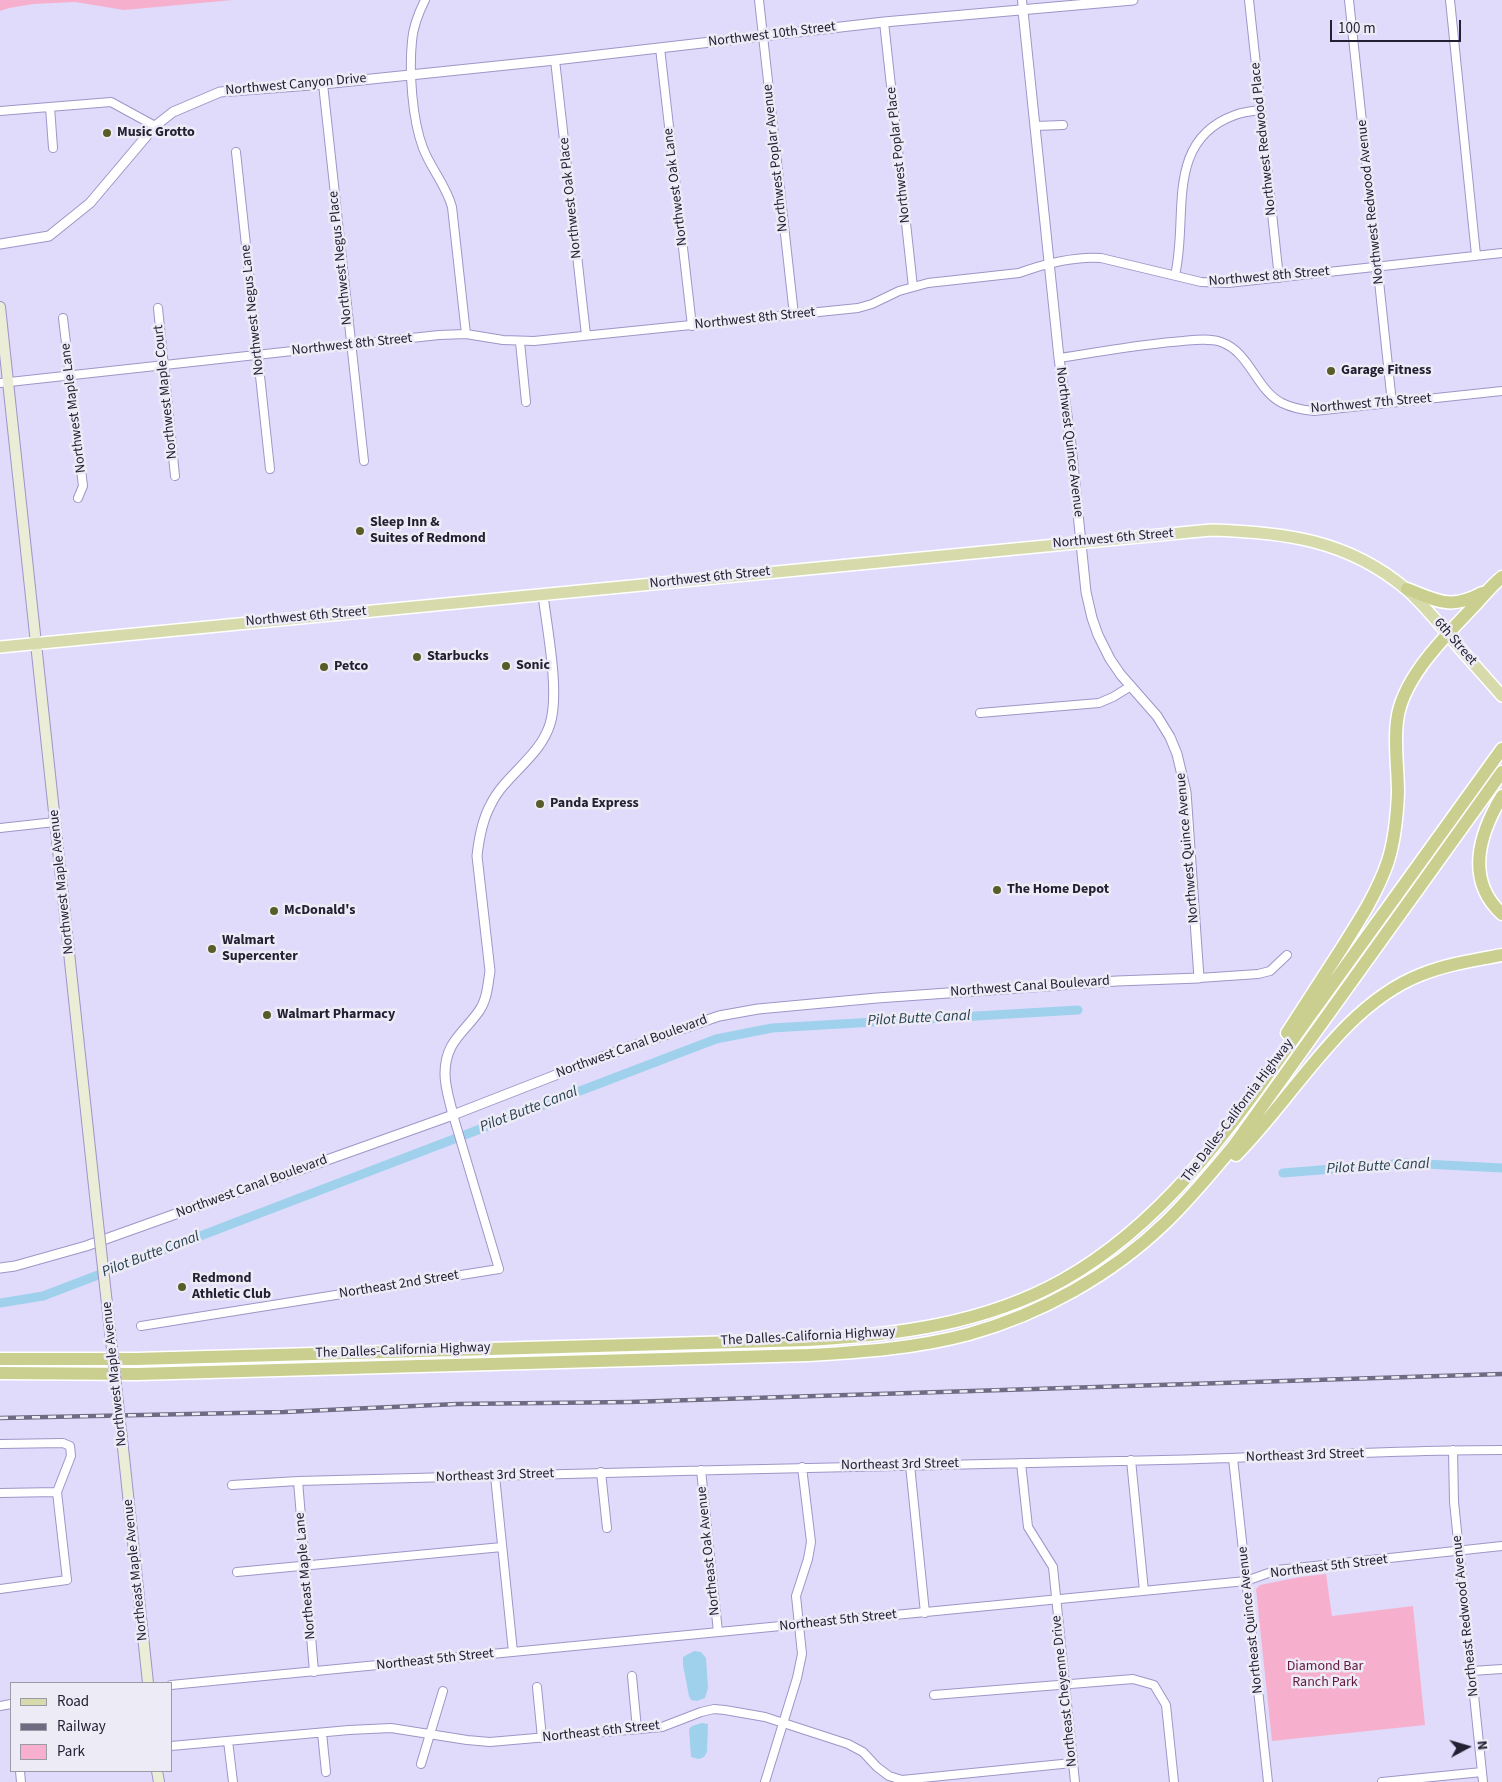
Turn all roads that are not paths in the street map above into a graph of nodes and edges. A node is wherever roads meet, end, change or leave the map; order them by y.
1 (424, 0) edge
2 (759, 0) edge
3 (1022, 0) edge
4 (1133, 0) edge
5 (1249, 0) edge
6 (1349, 0) edge
7 (1450, 0) edge
8 (1023, 11) junction
9 (884, 22) junction
10 (763, 36) junction
11 (660, 48) junction
12 (555, 60) junction
13 (411, 75) junction
14 (323, 84) junction
15 (50, 107) junction
16 (1261, 110) junction
17 (0, 111) edge
18 (1063, 125) dead end
19 (155, 126) junction
20 (1035, 126) junction
21 (53, 148) dead end
22 (236, 152) dead end
23 (0, 244) edge
24 (1502, 253) edge
25 (1476, 255) junction
26 (1049, 265) junction
27 (1378, 266) junction
28 (1175, 275) junction
29 (1279, 278) junction
30 (913, 287) junction
31 (0, 308) edge
32 (158, 308) dead end
33 (794, 315) junction
34 (63, 318) dead end
35 (692, 326) junction
36 (466, 334) junction
37 (586, 335) junction
38 (520, 342) junction
39 (350, 345) junction
40 (258, 355) junction
41 (1059, 358) junction
42 (164, 365) junction
43 (70, 376) junction
44 (4, 383) edge
45 (1502, 392) edge
46 (526, 402) dead end
47 (1392, 403) junction
48 (364, 461) dead end
49 (270, 469) dead end
50 (175, 476) dead end
51 (78, 498) dead end
52 (1081, 542) junction
53 (1502, 577) edge
54 (1406, 590) junction
55 (1487, 590) junction
56 (542, 595) junction
57 (1447, 634) junction
58 (36, 644) junction
59 (0, 647) edge
60 (1131, 686) junction
61 (1502, 696) edge
62 (980, 713) dead end
63 (1502, 749) edge
64 (1502, 772) edge
65 (1502, 796) edge
66 (55, 822) junction
67 (0, 828) edge
68 (1502, 914) edge
69 (1502, 954) edge
70 (1287, 955) dead end
71 (1199, 978) junction
72 (1248, 1101) junction
73 (454, 1119) junction
74 (1198, 1190) junction
75 (0, 1268) edge
76 (141, 1326) dead end
77 (0, 1359) edge
78 (0, 1373) edge
79 (0, 1444) edge
80 (1453, 1450) junction
81 (1502, 1450) edge
82 (124, 1457) joint
83 (1233, 1458) junction
84 (1131, 1460) junction
85 (1021, 1463) junction
86 (910, 1465) junction
87 (802, 1468) junction
88 (701, 1470) junction
89 (601, 1472) junction
90 (495, 1476) junction
91 (298, 1481) junction
92 (232, 1485) dead end
93 (57, 1492) junction
94 (0, 1493) edge
95 (607, 1528) dead end
96 (1502, 1546) edge
97 (502, 1547) junction
98 (1459, 1551) junction
99 (305, 1566) junction
100 (237, 1572) dead end
101 (1246, 1581) junction
102 (0, 1589) edge
103 (1144, 1591) junction
104 (1056, 1600) junction
105 (925, 1612) junction
106 (798, 1625) junction
107 (718, 1632) junction
108 (513, 1652) junction
109 (1502, 1669) edge
110 (1472, 1671) junction
111 (314, 1672) junction
112 (632, 1676) dead end
113 (148, 1682) edge
114 (1065, 1684) junction
115 (172, 1685) edge
116 (537, 1687) dead end
117 (443, 1691) dead end
118 (934, 1695) dead end
119 (783, 1724) junction
120 (637, 1730) junction
121 (322, 1733) junction
122 (430, 1734) junction
123 (542, 1738) junction
124 (228, 1741) junction
125 (172, 1746) edge
126 (1072, 1763) junction
127 (421, 1764) dead end
128 (326, 1772) dead end
129 (1482, 1772) junction
130 (232, 1782) edge
131 (765, 1782) edge
132 (1075, 1782) edge
133 (1174, 1782) edge
134 (1268, 1782) edge
135 (1382, 1782) edge
136 (1483, 1782) edge

1 - 13 street
2 - 10 street, Northwest Poplar Avenue
3 - 8 street, Northwest Quince Avenue
4 - 8 street, Northwest 10th Street
5 - 16 street, Northwest Redwood Place
6 - 27 street, Northwest Redwood Avenue
7 - 25 street
8 - 9 street, Northwest 10th Street
8 - 20 street, Northwest Quince Avenue
9 - 10 street, Northwest 10th Street
9 - 30 street, Northwest Poplar Place
10 - 11 street, Northwest 10th Street
10 - 33 street, Northwest Poplar Avenue
11 - 12 street, Northwest 10th Street
11 - 35 street, Northwest Oak Lane
12 - 13 street, Northwest 10th Street
12 - 37 street, Northwest Oak Place
13 - 14 street, Northwest Canyon Drive
13 - 36 street
14 - 19 street, Northwest Canyon Drive
14 - 39 street, Northwest Negus Place
15 - 17 street
15 - 19 street
15 - 21 street
16 - 28 street
16 - 29 street, Northwest Redwood Place
18 - 20 street
19 - 23 street, Northwest Canyon Drive
20 - 26 street, Northwest Quince Avenue
22 - 40 street, Northwest Negus Lane
24 - 25 street, Northwest 8th Street
25 - 27 street, Northwest 8th Street
26 - 28 street, Northwest 8th Street
26 - 30 street, Northwest 8th Street
26 - 41 street, Northwest Quince Avenue
27 - 29 street, Northwest 8th Street
27 - 47 street, Northwest Redwood Avenue
28 - 29 street, Northwest 8th Street
30 - 33 street, Northwest 8th Street
31 - 44 main road, Northwest Maple Avenue
32 - 42 street, Northwest Maple Court
33 - 35 street, Northwest 8th Street
34 - 43 street, Northwest Maple Lane
35 - 37 street, Northwest 8th Street
36 - 38 street, Northwest 8th Street
36 - 39 street, Northwest 8th Street
37 - 38 street, Northwest 8th Street
38 - 46 street
39 - 40 street, Northwest 8th Street
39 - 48 street, Northwest Negus Place
40 - 42 street, Northwest 8th Street
40 - 49 street, Northwest Negus Lane
41 - 47 street, Northwest 7th Street
41 - 52 street, Northwest Quince Avenue
42 - 43 street, Northwest 8th Street
42 - 50 street, Northwest Maple Court
43 - 44 street, Northwest 8th Street
43 - 51 street, Northwest Maple Lane
44 - 58 main road, Northwest Maple Avenue
45 - 47 street, Northwest 7th Street
52 - 54 main road, Northwest 6th Street
52 - 56 main road, Northwest 6th Street
52 - 60 street, Northwest Quince Avenue
53 - 55 highway
54 - 55 highway
54 - 57 main road, 6th Street
55 - 57 highway
56 - 58 main road, Northwest 6th Street
56 - 73 street
57 - 61 main road, 6th Street
57 - 72 highway
58 - 59 main road, Northwest 6th Street
58 - 66 main road, Northwest Maple Avenue
60 - 62 street
60 - 71 street, Northwest Quince Avenue
63 - 72 highway, The Dalles-California Highway
64 - 74 highway, The Dalles-California Highway
65 - 68 highway
66 - 67 street
66 - 82 main road, Northwest Maple Avenue, bridge
69 - 74 highway
70 - 71 street, Northwest Canal Boulevard
71 - 73 street, Northwest Canal Boulevard
72 - 77 highway, The Dalles-California Highway
73 - 75 street, Northwest Canal Boulevard
73 - 76 street, Northeast 2nd Street
74 - 78 highway, The Dalles-California Highway
79 - 93 street
80 - 81 street, Northeast 3rd Street
80 - 83 street, Northeast 3rd Street
80 - 98 street, Northeast Redwood Avenue
82 - 113 main road, Northeast Maple Avenue
83 - 84 street, Northeast 3rd Street
83 - 101 street, Northeast Quince Avenue
84 - 85 street, Northeast 3rd Street
84 - 103 street
85 - 86 street, Northeast 3rd Street
85 - 104 street, Northeast Cheyenne Drive
86 - 87 street, Northeast 3rd Street
86 - 105 street
87 - 88 street, Northeast 3rd Street
87 - 106 street
88 - 89 street, Northeast 3rd Street
88 - 107 street, Northeast Oak Avenue
89 - 90 street, Northeast 3rd Street
89 - 95 street
90 - 91 street, Northeast 3rd Street
90 - 97 street
91 - 92 street, Northeast 3rd Street
91 - 99 street, Northeast Maple Lane
93 - 94 street
93 - 102 street
96 - 98 street, Northeast 5th Street
97 - 99 street
97 - 108 street
98 - 101 street, Northeast 5th Street
98 - 110 street, Northeast Redwood Avenue
99 - 100 street
99 - 111 street, Northeast Maple Lane
101 - 103 street, Northeast 5th Street
101 - 134 street, Northeast Quince Avenue
103 - 104 street, Northeast 5th Street
104 - 105 street, Northeast 5th Street
104 - 114 street, Northeast Cheyenne Drive
105 - 106 street, Northeast 5th Street
106 - 107 street, Northeast 5th Street
106 - 119 street
107 - 108 street, Northeast 5th Street
108 - 111 street, Northeast 5th Street
109 - 110 street
110 - 129 street, Northeast Redwood Avenue
111 - 115 street, Northeast 5th Street
112 - 120 street
114 - 118 street
114 - 126 street, Northeast Cheyenne Drive
114 - 133 street
116 - 123 street
117 - 122 street
119 - 120 street, Northeast 6th Street
119 - 126 street, Northeast 6th Street
119 - 131 street
120 - 123 street, Northeast 6th Street
121 - 122 street, Northeast 6th Street
121 - 124 street, Northeast 6th Street
121 - 128 street
122 - 123 street, Northeast 6th Street
122 - 127 street
124 - 125 street, Northeast 6th Street
124 - 130 street
126 - 132 street, Northeast Cheyenne Drive
129 - 135 street
129 - 136 street, Northeast Redwood Avenue

